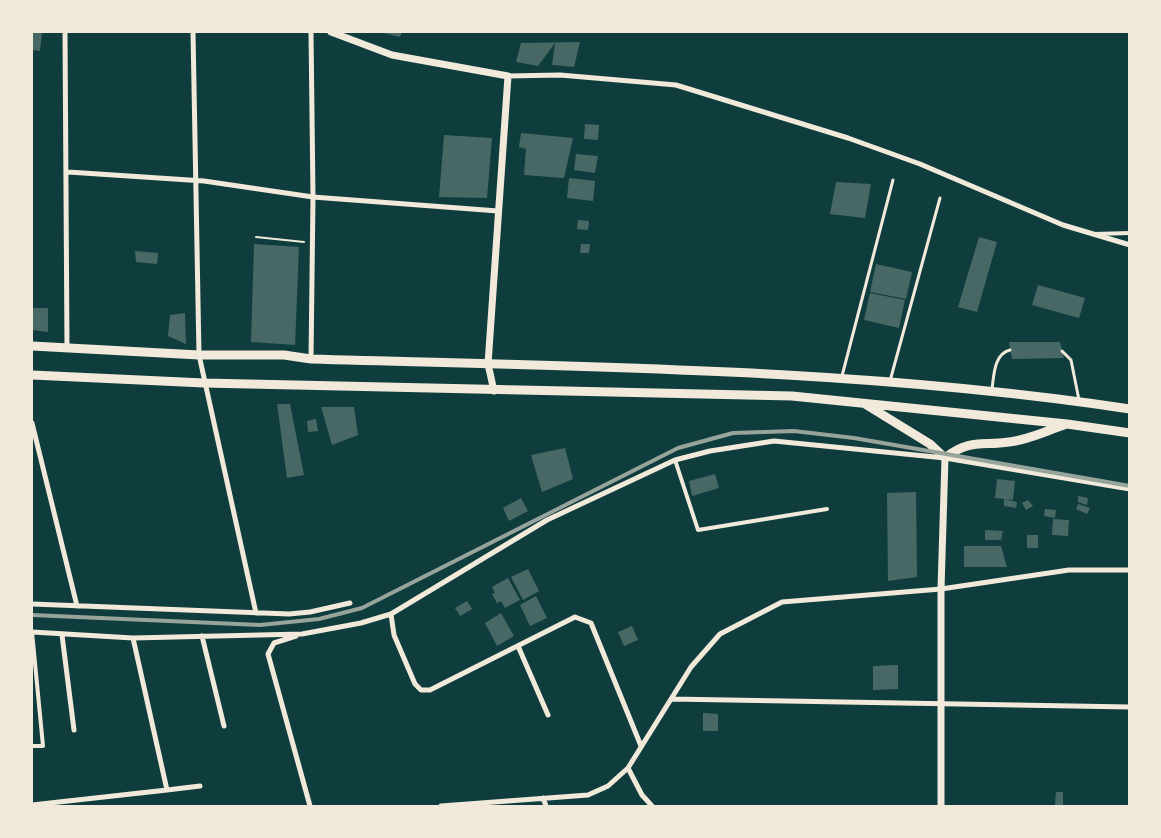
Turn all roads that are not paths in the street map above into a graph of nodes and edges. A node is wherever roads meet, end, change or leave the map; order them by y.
1 (65, 32) edge
2 (193, 32) edge
3 (311, 32) edge
4 (331, 32) edge
5 (508, 76) junction
6 (68, 171) junction
7 (195, 180) junction
8 (893, 180) dead end
9 (313, 197) junction
10 (940, 198) dead end
11 (498, 211) junction
12 (1130, 233) edge
13 (1093, 234) junction
14 (1130, 245) edge
15 (32, 346) edge
16 (67, 348) junction
17 (1010, 350) dead end
18 (1062, 351) dead end
19 (199, 355) junction
20 (311, 359) junction
21 (488, 364) junction
22 (32, 375) edge
23 (842, 377) junction
24 (890, 381) junction
25 (204, 383) junction
26 (494, 391) junction
27 (992, 391) junction
28 (860, 402) junction
29 (1079, 402) junction
30 (1130, 409) edge
31 (32, 423) edge
32 (1067, 424) junction
33 (1130, 433) edge
34 (945, 458) junction
35 (675, 460) junction
36 (1130, 489) edge
37 (827, 509) dead end
38 (1130, 570) edge
39 (941, 589) junction
40 (350, 603) dead end
41 (32, 604) edge
42 (76, 606) junction
43 (256, 613) junction
44 (391, 614) junction
45 (32, 632) edge
46 (302, 634) junction
47 (62, 635) junction
48 (202, 636) junction
49 (133, 638) junction
50 (518, 646) junction
51 (671, 699) junction
52 (940, 703) junction
53 (1130, 706) edge
54 (548, 715) dead end
55 (224, 726) dead end
56 (74, 730) dead end
57 (32, 746) edge
58 (641, 746) junction
59 (628, 768) junction
60 (200, 786) dead end
61 (167, 790) junction
62 (543, 798) junction
63 (32, 805) edge
64 (310, 807) edge
65 (441, 807) edge
66 (546, 807) edge
67 (652, 807) edge
68 (941, 807) edge

1 - 6 street
2 - 7 street
3 - 9 street
4 - 5 street
5 - 11 street
5 - 13 street
6 - 7 street
6 - 16 street
7 - 9 street
7 - 19 street
8 - 23 lane
9 - 11 street
9 - 20 street
10 - 24 lane
11 - 21 street
12 - 13 street
13 - 14 street
15 - 16 main road
16 - 19 main road
17 - 27 lane
18 - 29 lane
19 - 20 main road
19 - 25 street
20 - 21 main road
21 - 23 main road
21 - 26 street
22 - 25 main road
23 - 24 main road
24 - 27 main road
25 - 26 main road
25 - 43 street
26 - 28 main road
27 - 29 main road
28 - 32 main road
28 - 34 main road
29 - 30 main road
31 - 42 street
32 - 33 main road
32 - 34 main road
34 - 35 street
34 - 36 street
34 - 39 street
35 - 37 street
35 - 44 street
38 - 39 street
39 - 51 street
39 - 52 street
40 - 43 street
41 - 42 street
42 - 43 street
44 - 46 street
44 - 50 street
45 - 47 street
45 - 57 street
46 - 48 street
46 - 64 street
47 - 49 street
47 - 56 street
48 - 49 street
48 - 55 street
49 - 61 street
50 - 54 street
50 - 58 street
51 - 52 street
51 - 58 street
52 - 53 street
52 - 68 street
58 - 59 street
59 - 62 street
59 - 67 street
60 - 61 street
61 - 63 street
62 - 65 street
62 - 66 street

